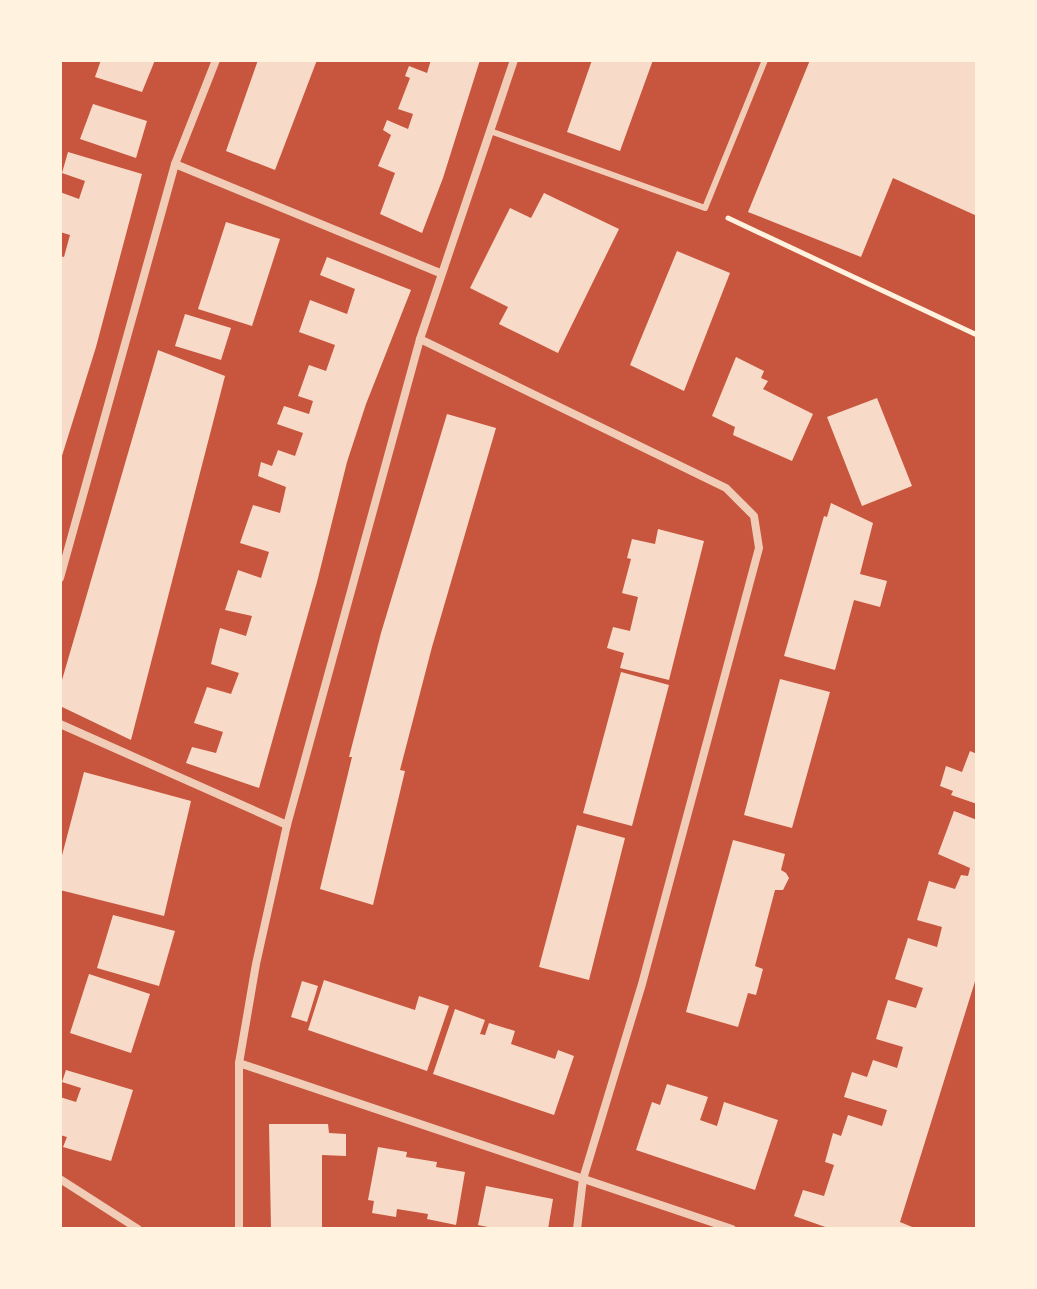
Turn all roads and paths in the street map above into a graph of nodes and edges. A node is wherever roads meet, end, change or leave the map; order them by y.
1 (216, 60) edge
2 (514, 60) edge
3 (765, 60) edge
4 (490, 131) junction
5 (175, 164) junction
6 (705, 208) junction
7 (440, 273) junction
8 (977, 335) edge
9 (420, 339) junction
10 (60, 578) edge
11 (60, 724) edge
12 (287, 825) junction
13 (239, 1063) junction
14 (60, 1179) edge
15 (583, 1179) junction
16 (138, 1229) edge
17 (239, 1229) edge
18 (577, 1229) edge
19 (732, 1229) edge

1 - 5 street
2 - 4 street
3 - 6 lane
4 - 6 lane
4 - 7 street
5 - 7 street
5 - 10 street
6 - 8 path
7 - 9 street
9 - 12 street
9 - 15 street
11 - 12 street
12 - 13 street
13 - 15 street
13 - 17 street
14 - 16 street
15 - 18 street
15 - 19 street

